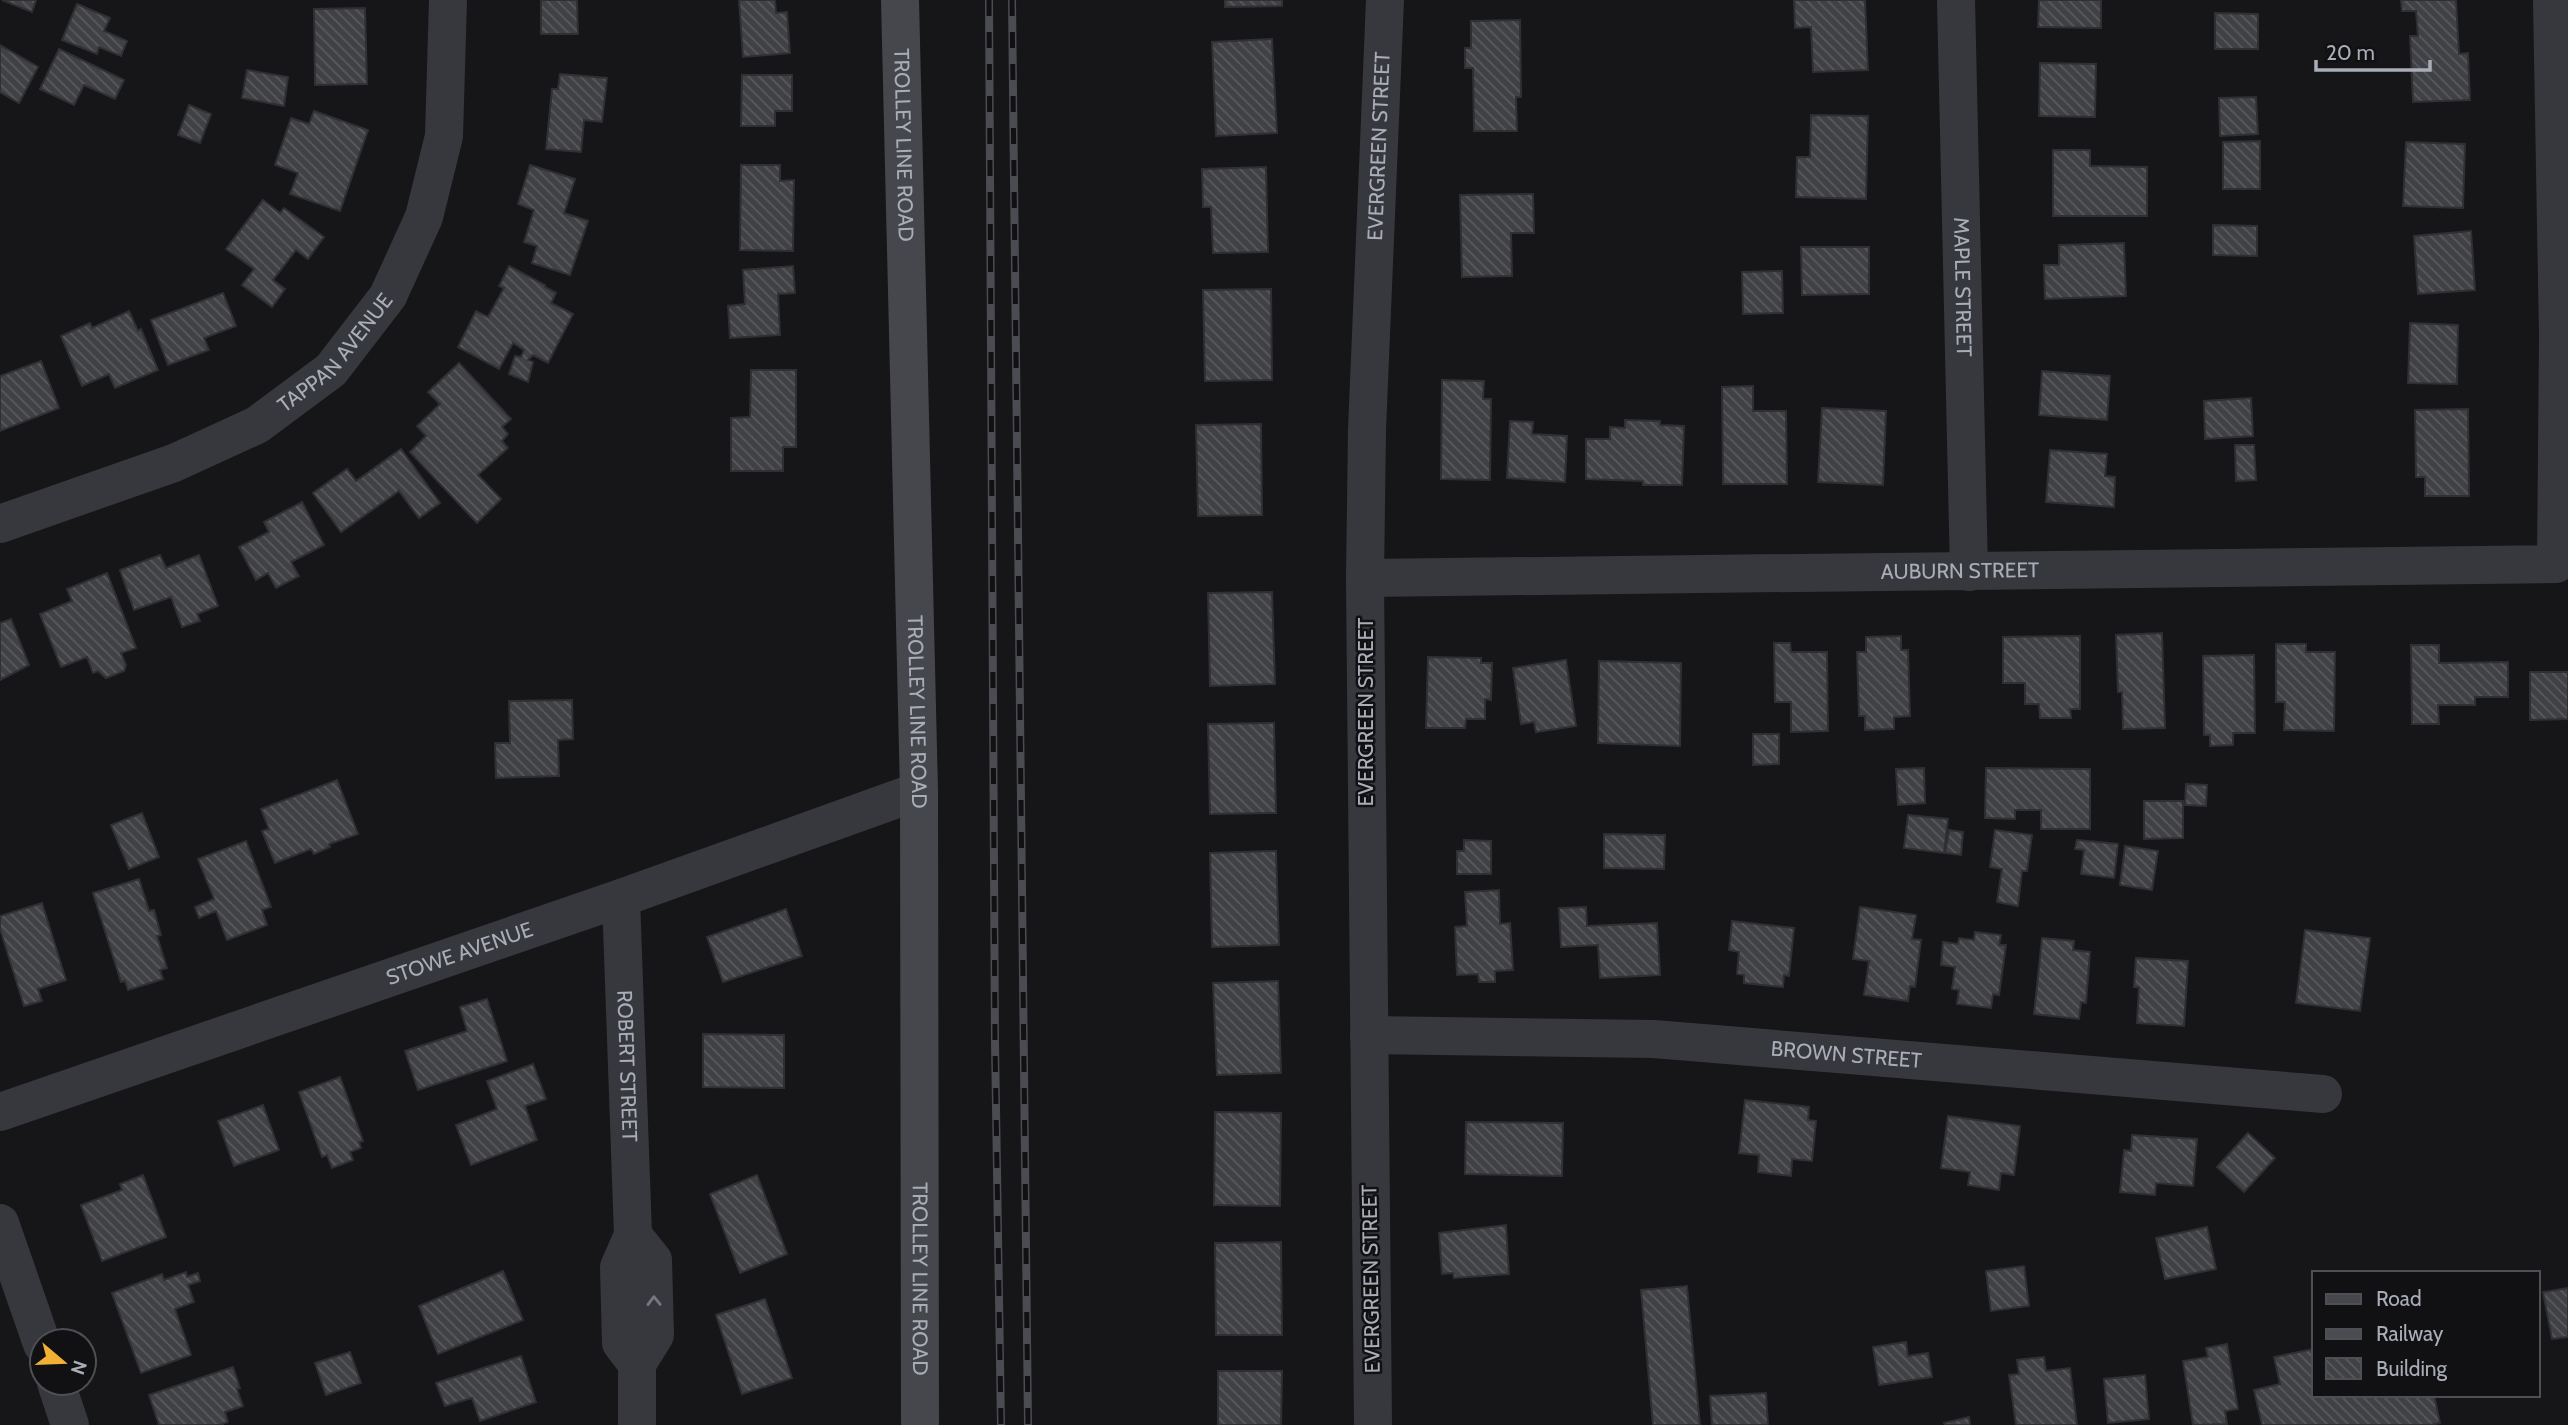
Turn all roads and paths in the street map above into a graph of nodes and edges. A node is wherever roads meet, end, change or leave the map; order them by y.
1 (448, 0) edge
2 (900, 0) edge
3 (1385, 0) edge
4 (1956, 0) edge
5 (2552, 0) edge
6 (2563, 330) edge
7 (0, 524) edge
8 (1969, 572) junction
9 (1365, 578) junction
10 (919, 791) junction
11 (621, 898) junction
12 (1369, 1035) junction
13 (2323, 1094) dead end
14 (0, 1112) edge
15 (0, 1223) edge
16 (36, 1327) edge
17 (61, 1397) edge
18 (70, 1425) edge
19 (637, 1425) edge
20 (920, 1425) edge
21 (1373, 1425) edge

1 - 7 street, TAPPAN AVENUE
2 - 10 main road, TROLLEY LINE ROAD
3 - 9 street, EVERGREEN STREET
4 - 8 street, MAPLE STREET
5 - 6 street
6 - 8 street, AUBURN STREET
8 - 9 street, AUBURN STREET
9 - 12 street, EVERGREEN STREET
10 - 11 street, STOWE AVENUE
10 - 20 main road, TROLLEY LINE ROAD
11 - 14 street, STOWE AVENUE
11 - 19 street, ROBERT STREET
12 - 13 street, BROWN STREET
12 - 21 street, EVERGREEN STREET
15 - 16 street
17 - 18 street

